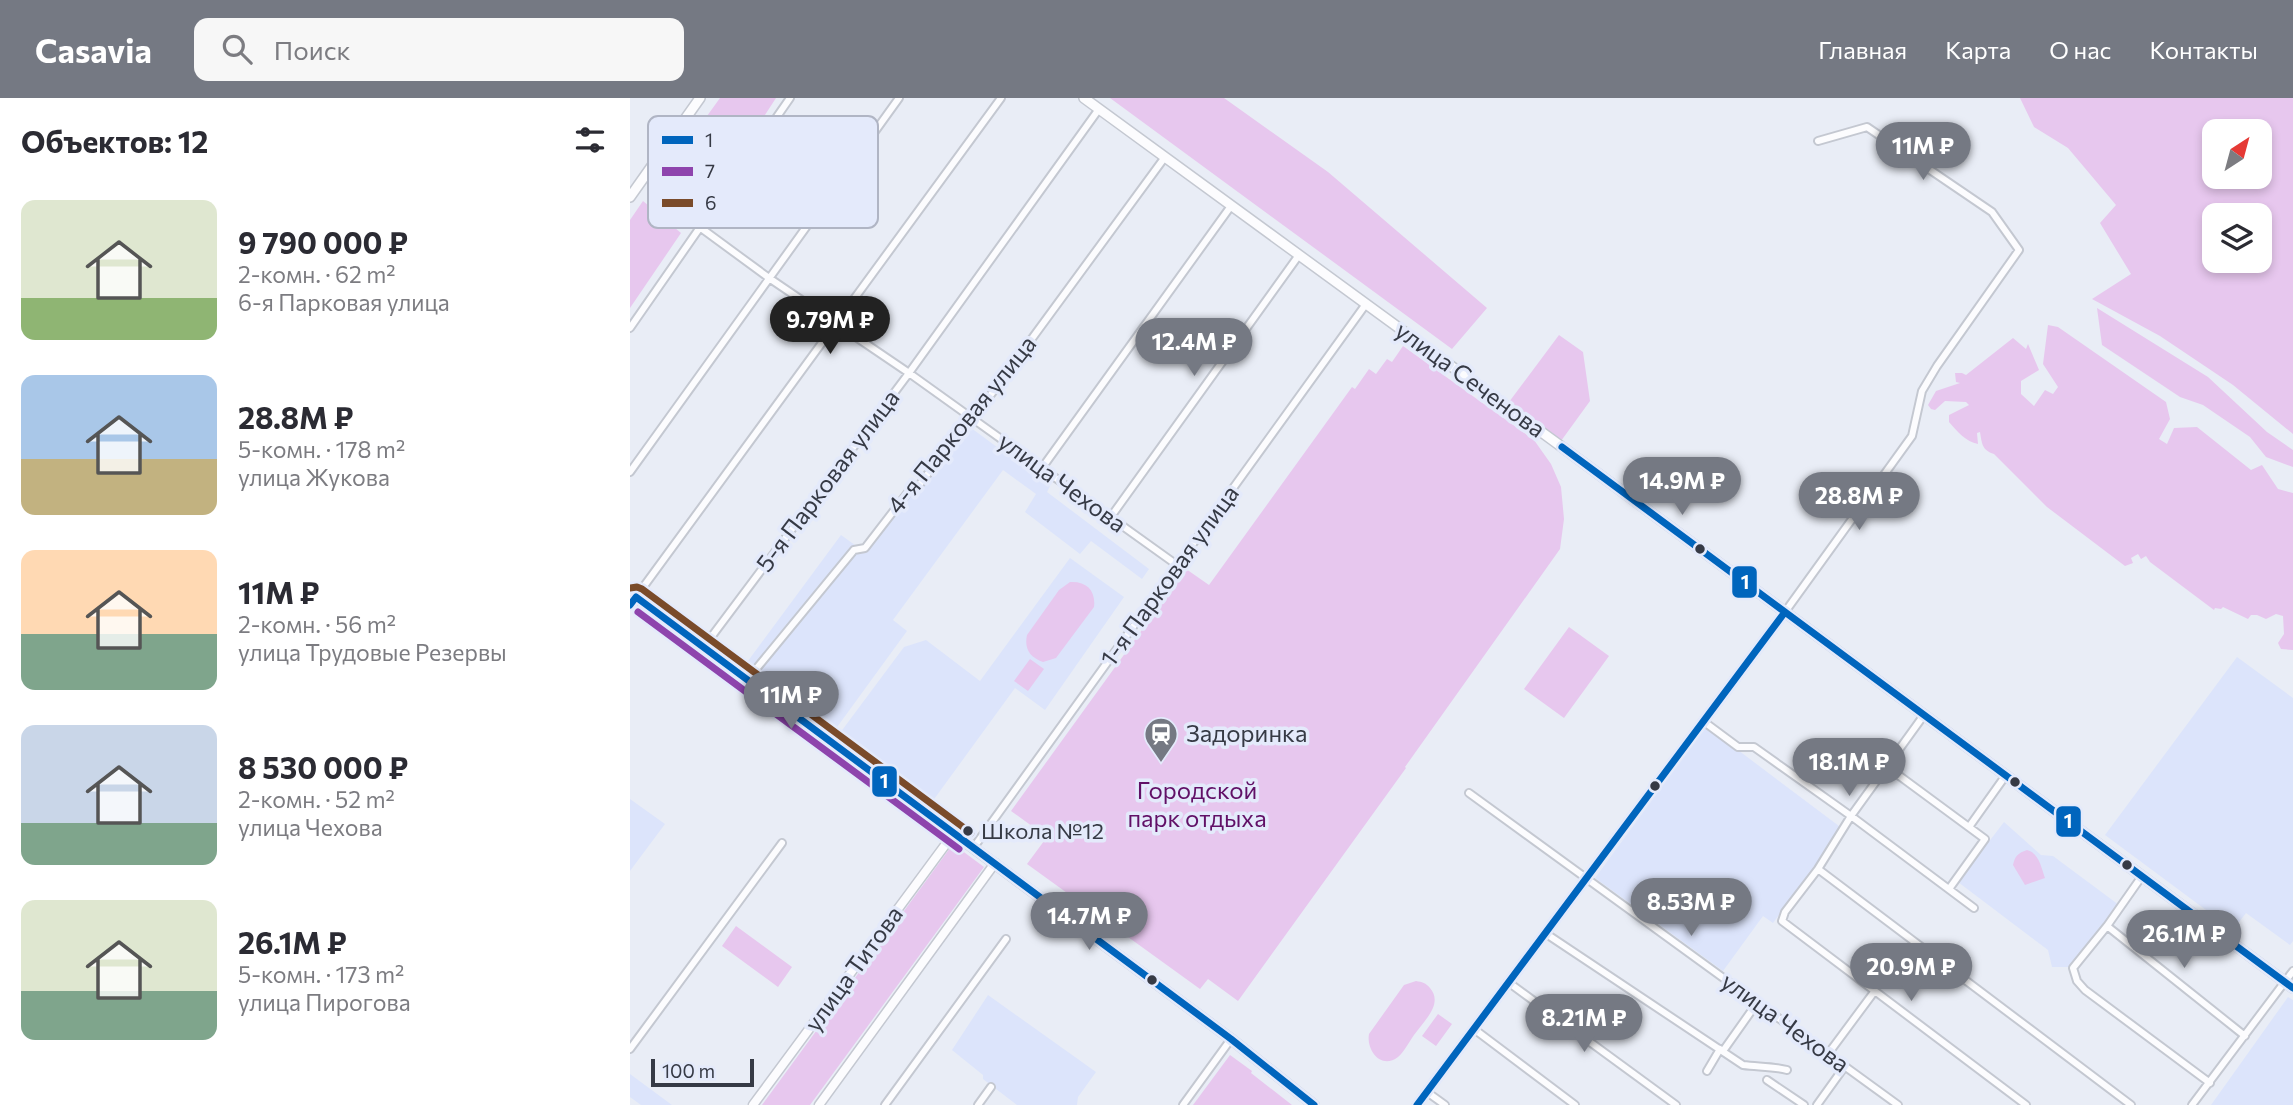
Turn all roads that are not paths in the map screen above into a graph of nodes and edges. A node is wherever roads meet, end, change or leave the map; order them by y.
1 (700, 98) edge
2 (790, 98) edge
3 (899, 98) edge
4 (1001, 98) edge
5 (1084, 98) edge
6 (1099, 109) junction
7 (687, 116) edge
8 (778, 116) edge
9 (878, 127) edge
10 (1818, 141) dead end
11 (1165, 157) junction
12 (648, 172) edge
13 (646, 175) joint
14 (630, 197) edge
15 (1231, 206) junction
16 (701, 228) joint
17 (805, 228) edge
18 (1299, 255) junction
19 (769, 278) junction
20 (1366, 304) junction
21 (836, 325) junction
22 (630, 328) edge
23 (909, 373) junction
24 (973, 419) junction
25 (1042, 468) junction
26 (630, 472) edge
27 (1111, 517) junction
28 (1177, 565) junction
29 (632, 599) edge
30 (1785, 612) junction
31 (703, 648) junction
32 (747, 680) junction
33 (1924, 715) junction
34 (1703, 721) junction
35 (1886, 766) junction
36 (2006, 775) junction
37 (1469, 793) dead end
38 (1851, 816) junction
39 (1969, 827) junction
40 (954, 833) junction
41 (782, 843) dead end
42 (974, 847) junction
43 (995, 863) junction
44 (1818, 869) junction
45 (2142, 876) junction
46 (1585, 878) junction
47 (1949, 889) junction
48 (1974, 908) dead end
49 (2107, 926) junction
50 (1545, 933) junction
51 (1006, 939) dead end
52 (2293, 971) edge
53 (1508, 982) junction
54 (2289, 985) edge
55 (1874, 992) junction
56 (1757, 1003) junction
57 (1474, 1029) junction
58 (2245, 1036) junction
59 (1231, 1039) junction
60 (630, 1049) edge
61 (1721, 1050) junction
62 (1828, 1054) junction
63 (1845, 1066) junction
64 (1787, 1070) dead end
65 (1707, 1071) dead end
66 (1767, 1080) dead end
67 (2210, 1083) junction
68 (991, 1087) dead end
69 (1427, 1092) junction
70 (753, 1105) edge
71 (819, 1105) edge
72 (885, 1105) edge
73 (978, 1105) edge
74 (1183, 1105) edge
75 (1314, 1105) edge
76 (1418, 1105) edge
77 (1445, 1105) edge
78 (1575, 1105) edge
79 (1676, 1105) edge
80 (1804, 1105) edge
81 (1817, 1105) edge
82 (1898, 1105) edge
83 (2026, 1105) edge
84 (2131, 1105) edge
85 (2192, 1105) edge

1 - 7 main road
2 - 8 street
3 - 9 street
4 - 21 street
5 - 6 main road, улица Сеченова
6 - 11 main road, улица Сеченова
6 - 23 street, 5-я Парковая улица
10 - 30 street
11 - 15 main road, улица Сеченова
11 - 24 street, 4-я Парковая улица
12 - 13 main road
13 - 14 main road
15 - 18 main road, улица Сеченова
15 - 25 street
16 - 19 street, улица Чехова
16 - 22 street
17 - 19 street
18 - 20 main road, улица Сеченова
18 - 27 street
19 - 21 street, улица Чехова
19 - 26 street
20 - 28 street, 1-я Парковая улица
20 - 30 main road, улица Сеченова
21 - 23 street, улица Чехова
21 - 29 street
23 - 24 street, улица Чехова
23 - 31 street, 5-я Парковая улица
24 - 25 street, улица Чехова
24 - 32 street, 4-я Парковая улица
25 - 27 street, улица Чехова
27 - 28 street, улица Чехова
28 - 42 street, 1-я Парковая улица
29 - 31 main road
30 - 33 main road, улица Сеченова
30 - 34 street
31 - 32 main road
32 - 40 main road
33 - 35 street
33 - 36 main road, улица Сеченова
34 - 38 street
34 - 46 street
35 - 38 street
35 - 39 street
36 - 39 street
36 - 45 main road, улица Сеченова
37 - 46 street, улица Чехова
38 - 44 street
38 - 47 street
39 - 47 street
40 - 42 main road
40 - 70 street, улица Титова
41 - 60 street
42 - 43 main road
43 - 59 main road
43 - 71 street
44 - 55 street
44 - 84 street
45 - 49 street
45 - 54 main road, улица Сеченова
46 - 50 street
46 - 56 street, улица Чехова
47 - 48 street
49 - 58 street
49 - 67 street
50 - 53 street
50 - 61 street
51 - 72 street
52 - 54 street
53 - 57 street
53 - 79 street
54 - 58 street
55 - 62 street
55 - 83 street
56 - 61 street
56 - 62 street, улица Чехова
57 - 69 street
57 - 78 street
58 - 67 street
59 - 74 street
59 - 75 main road
61 - 64 street
61 - 65 street
62 - 63 street, улица Чехова
63 - 81 street
63 - 82 street, улица Чехова
66 - 80 street
67 - 85 street
68 - 73 street
69 - 76 street
69 - 77 street

